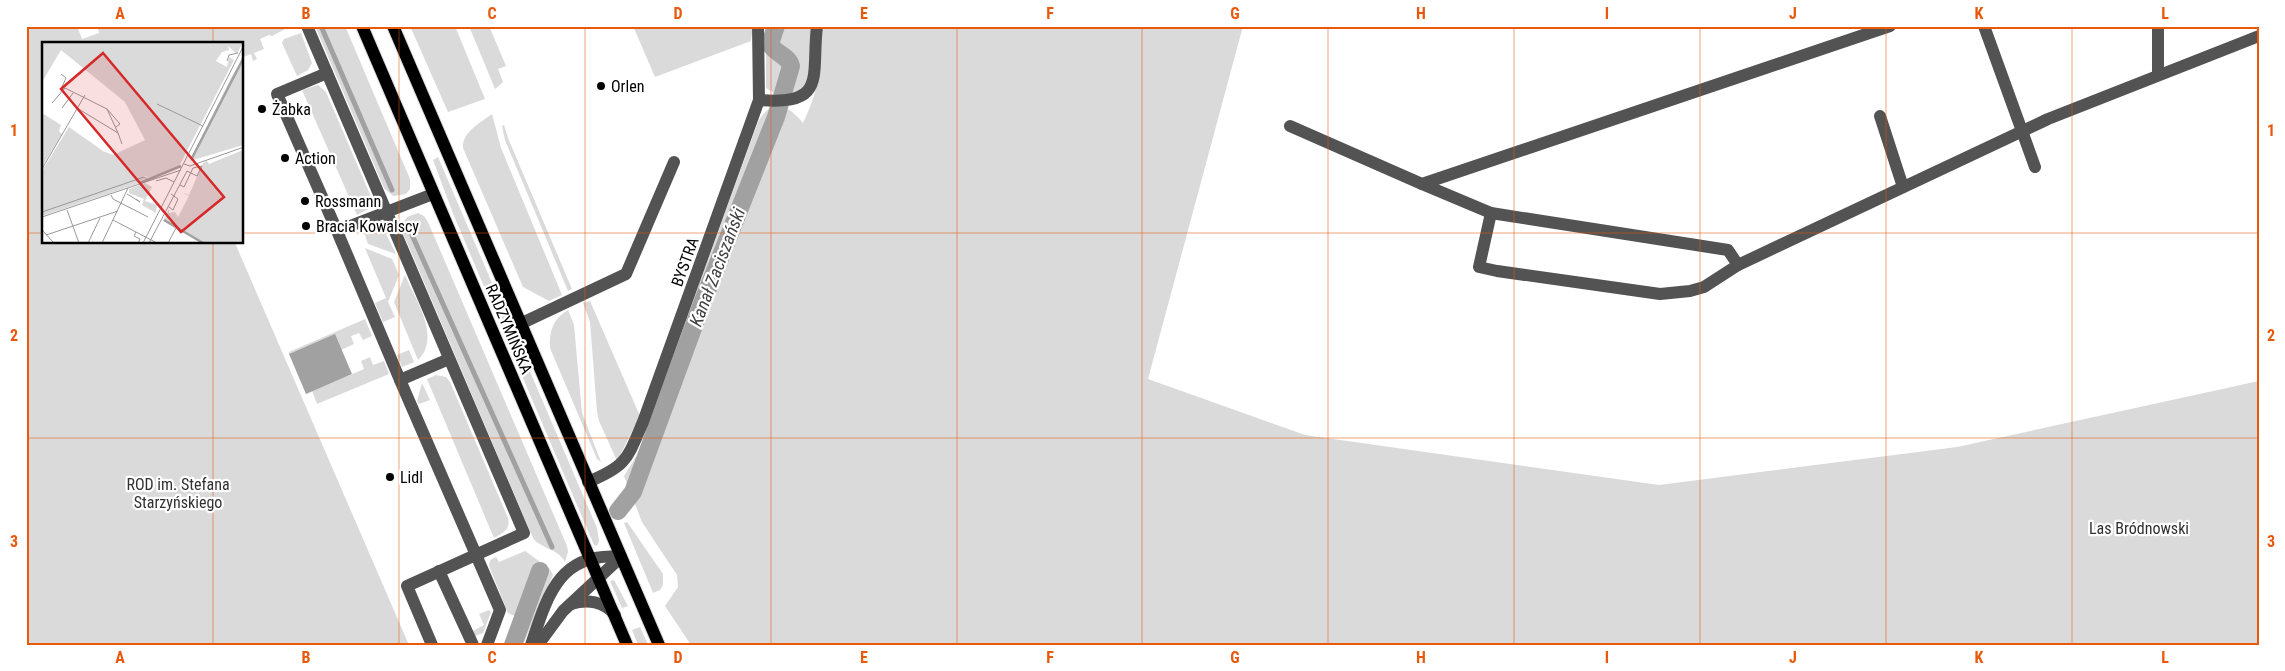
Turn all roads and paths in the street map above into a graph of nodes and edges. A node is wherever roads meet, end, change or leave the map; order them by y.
1 (307, 26) edge
2 (362, 26) edge
3 (393, 26) edge
4 (758, 26) edge
5 (817, 26) edge
6 (1890, 26) edge
7 (1984, 26) edge
8 (2158, 26) edge
9 (2259, 36) edge
10 (327, 73) junction
11 (2158, 75) junction
12 (759, 100) junction
13 (1880, 116) dead end
14 (1290, 126) dead end
15 (2022, 131) junction
16 (674, 162) dead end
17 (2035, 167) dead end
18 (1422, 184) junction
19 (1903, 187) junction
20 (434, 194) junction
21 (386, 212) junction
22 (1491, 213) junction
23 (337, 231) junction
24 (1738, 264) junction
25 (520, 324) junction
26 (449, 359) junction
27 (400, 380) junction
28 (588, 482) junction
29 (476, 556) junction
30 (621, 557) junction
31 (590, 559) junction
32 (438, 572) junction
33 (599, 579) junction
34 (571, 604) junction
35 (615, 615) junction
36 (432, 645) edge
37 (473, 645) edge
38 (487, 645) edge
39 (531, 645) edge
40 (538, 645) edge
41 (627, 645) edge
42 (658, 645) edge

1 - 10 street
2 - 20 main road, RADZYMIŃSKA
3 - 25 main road, RADZYMIŃSKA
4 - 12 street, BYSTRA
5 - 12 street
6 - 18 street
7 - 15 street
8 - 11 street
9 - 11 street
10 - 21 street
10 - 23 street
11 - 15 street
12 - 28 street, BYSTRA
13 - 19 street
14 - 18 street
15 - 17 street
15 - 19 street
16 - 25 street
18 - 22 street
19 - 24 street
20 - 21 street
20 - 31 main road, RADZYMIŃSKA
21 - 23 street
21 - 26 street
22 - 24 street
22 - 24 street
23 - 27 street
25 - 28 main road, RADZYMIŃSKA
26 - 27 street
26 - 29 street
27 - 29 street
28 - 30 main road, RADZYMIŃSKA
29 - 32 street
29 - 38 street
30 - 31 street
30 - 33 street
30 - 42 main road, RADZYMIŃSKA
31 - 33 main road, RADZYMIŃSKA
31 - 39 street
32 - 36 street
32 - 37 street
33 - 34 street
33 - 35 main road, RADZYMIŃSKA
34 - 35 street
34 - 40 street
35 - 41 main road, RADZYMIŃSKA

